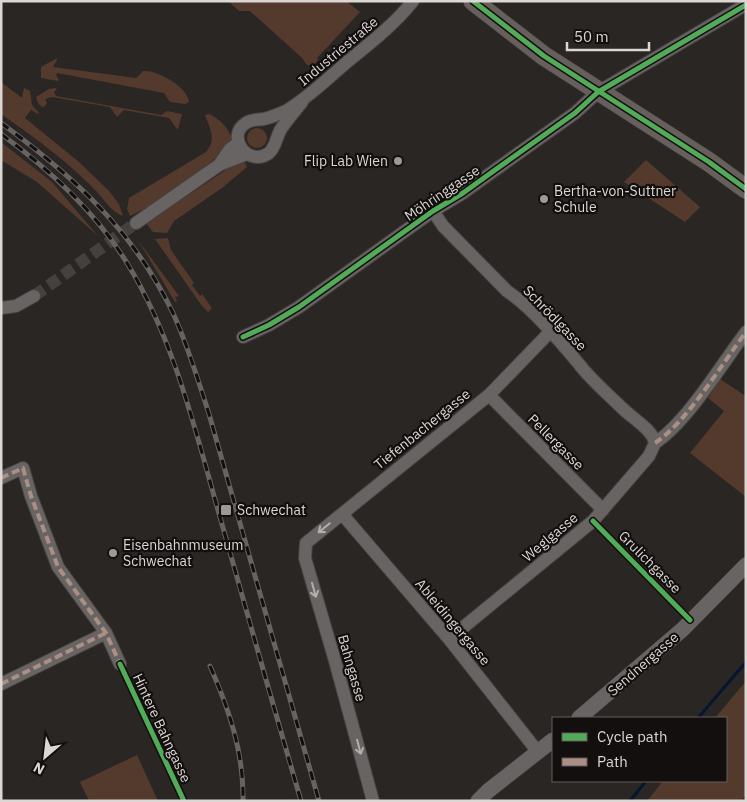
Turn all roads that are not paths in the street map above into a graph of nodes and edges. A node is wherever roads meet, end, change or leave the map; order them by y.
1 (413, 1) edge
2 (473, 1) edge
3 (745, 5) edge
4 (598, 92) junction
5 (302, 102) junction
6 (261, 120) junction
7 (276, 140) junction
8 (238, 143) junction
9 (246, 154) junction
10 (219, 165) junction
11 (746, 189) edge
12 (433, 211) junction
13 (136, 224) tunnel mouth
14 (34, 296) tunnel mouth
15 (1, 308) edge
16 (550, 332) junction
17 (746, 332) edge
18 (243, 337) dead end
19 (489, 395) junction
20 (654, 443) junction
21 (1, 478) edge
22 (603, 510) junction
23 (342, 514) junction
24 (306, 543) joint
25 (746, 565) edge
26 (106, 634) junction
27 (449, 639) junction
28 (120, 664) dead end
29 (1, 684) edge
30 (580, 717) edge
31 (552, 741) edge
32 (538, 752) junction
33 (373, 801) edge
34 (478, 801) edge

1 - 5 street, Industriestraße
2 - 4 main road
3 - 4 street, Möhringgasse
4 - 11 main road
4 - 12 street, Möhringgasse
5 - 6 street, Industriestraße
5 - 7 street, Industriestraße
6 - 7 street
6 - 8 street, Industriestraße
7 - 9 street, Industriestraße
8 - 9 street
8 - 10 street, Industriestraße
9 - 10 street, Industriestraße
10 - 13 street, Industriestraße
12 - 16 street, Schrödlgasse
12 - 18 street, Möhringgasse
14 - 15 street
16 - 19 street, Tiefenbachergasse
16 - 20 street, Schrödlgasse
17 - 20 street
19 - 22 street, Pellergasse
19 - 23 street, Tiefenbachergasse
20 - 22 street, Weglgasse
21 - 26 street
22 - 27 street, Weglgasse
23 -> 24 street, Tiefenbachergasse
23 - 27 street, Ableidingergasse
24 -> 33 street, Bahngasse
25 - 30 street, Sendnergasse
26 - 28 street
26 - 29 street
27 - 32 street, Ableidingergasse
31 - 32 street
32 - 34 street

